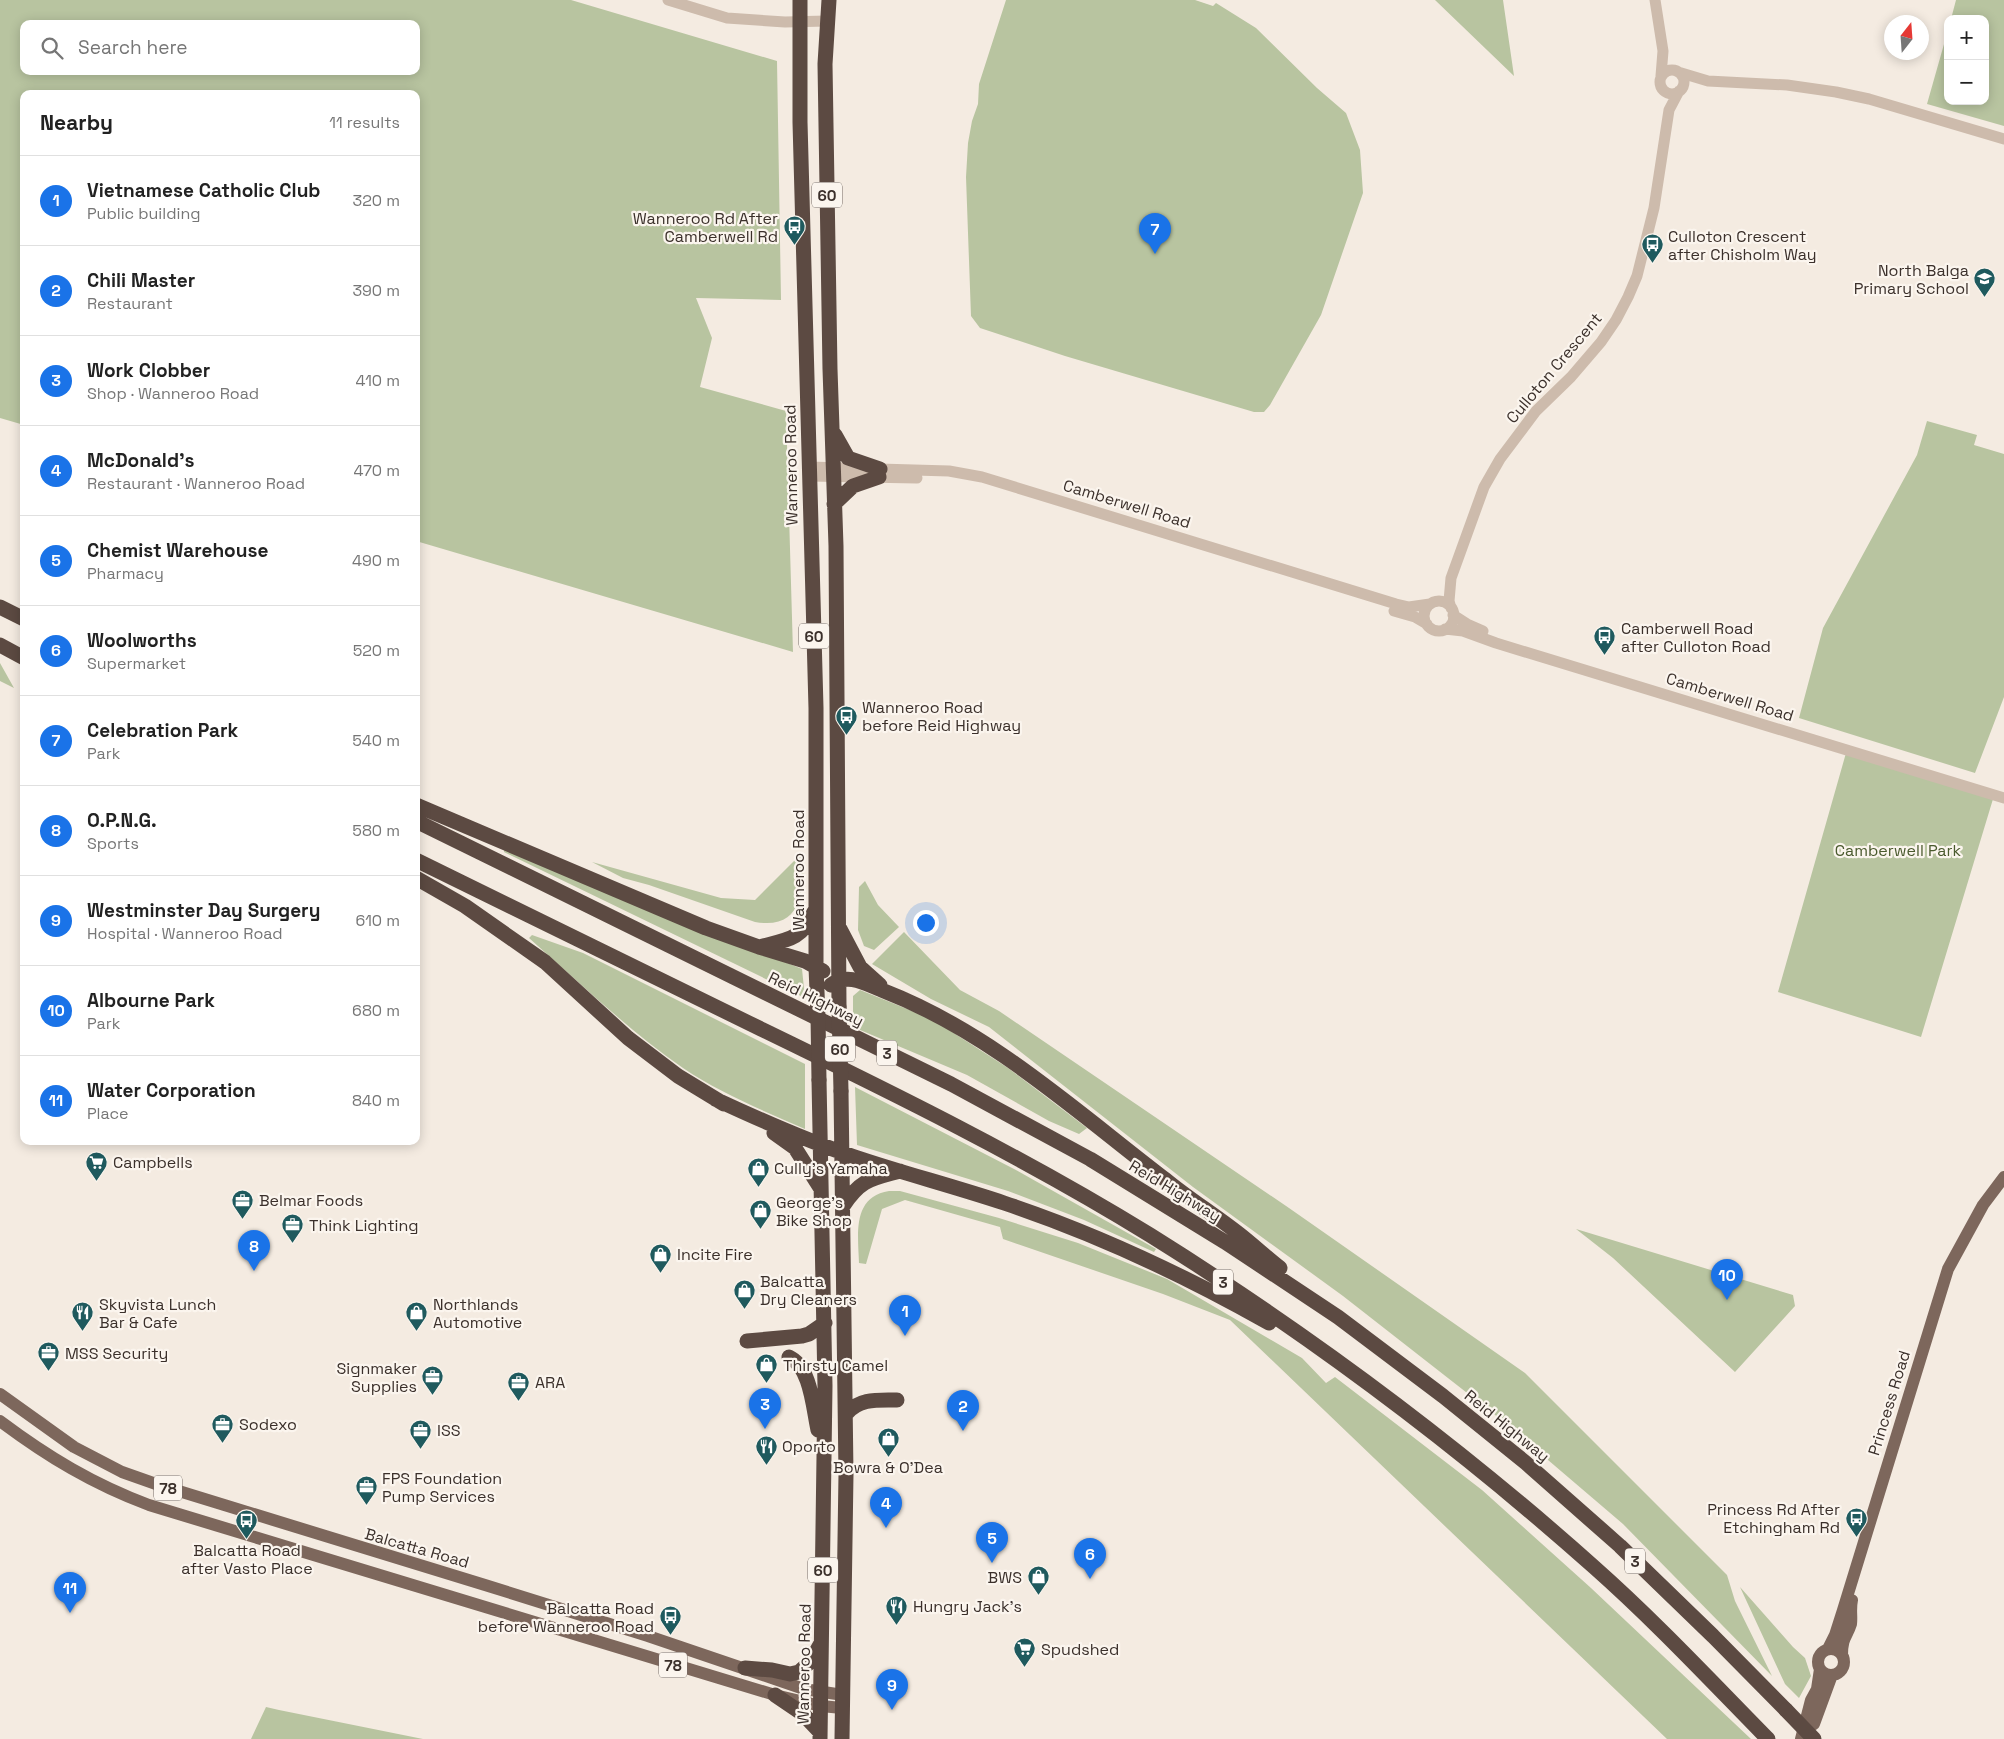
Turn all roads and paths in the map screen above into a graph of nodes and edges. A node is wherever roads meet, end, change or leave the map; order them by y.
1 (668, 0) edge
2 (800, 0) edge
3 (829, 0) edge
4 (1655, 0) edge
5 (827, 21) junction
6 (799, 22) junction
7 (1663, 52) junction
8 (1676, 71) junction
9 (1661, 76) junction
10 (1708, 81) junction
11 (1680, 89) junction
12 (1664, 91) junction
13 (1669, 110) junction
14 (2004, 139) edge
15 (833, 432) junction
16 (809, 471) junction
17 (833, 472) junction
18 (880, 473) junction
19 (834, 504) junction
20 (1451, 578) junction
21 (1431, 603) junction
22 (0, 606) edge
23 (1452, 612) junction
24 (20, 617) edge
25 (1426, 624) junction
26 (1446, 629) junction
27 (0, 645) edge
28 (20, 656) edge
29 (2004, 791) edge
30 (2004, 798) edge
31 (420, 807) edge
32 (420, 824) edge
33 (420, 862) edge
34 (420, 880) edge
35 (816, 909) junction
36 (838, 925) junction
37 (759, 948) junction
38 (816, 967) junction
39 (837, 990) junction
40 (891, 994) junction
41 (820, 1000) junction
42 (715, 1099) junction
43 (820, 1145) junction
44 (842, 1153) junction
45 (902, 1171) junction
46 (2004, 1177) edge
47 (2004, 1190) edge
48 (822, 1191) junction
49 (843, 1206) junction
50 (1338, 1318) junction
51 (825, 1322) junction
52 (747, 1341) dead end
53 (789, 1357) dead end
54 (1348, 1368) junction
55 (0, 1394) edge
56 (897, 1400) dead end
57 (846, 1414) junction
58 (0, 1421) edge
59 (824, 1454) junction
60 (822, 1642) junction
61 (1828, 1649) junction
62 (1842, 1655) junction
63 (745, 1668) junction
64 (1820, 1669) junction
65 (1832, 1675) junction
66 (775, 1695) junction
67 (821, 1699) junction
68 (842, 1701) junction
69 (820, 1736) edge
70 (842, 1739) edge
71 (1768, 1739) edge
72 (1801, 1739) edge
73 (1809, 1739) edge
74 (1814, 1739) edge

1 - 6 street
2 - 6 highway, Wanneroo Road / 60
3 - 5 highway, 60
4 - 7 street, Culloton Crescent
5 - 6 street
5 - 15 highway, 60
6 - 16 highway, Wanneroo Road / 60
7 - 8 street, Culloton Crescent
7 - 9 street, Culloton Crescent
8 - 9 street
8 - 10 street
8 - 11 street, Culloton Crescent
9 - 12 street, Culloton Crescent
10 - 11 street
10 - 14 street
11 - 12 street
11 - 13 street, Culloton Crescent
12 - 13 street, Culloton Crescent
13 - 20 street, Culloton Crescent
15 - 17 highway, 60
15 - 18 highway
16 - 17 street, Camberwell Road
16 - 35 highway, Wanneroo Road / 60
17 - 18 street, Camberwell Road
17 - 19 highway, 60
18 - 19 highway
18 - 21 street, Camberwell Road
18 - 25 street, Camberwell Road
19 - 36 highway, 60
20 - 21 street, Culloton Crescent
20 - 23 street, Culloton Crescent
21 - 23 street
21 - 25 street
22 - 24 highway
23 - 26 street
23 - 29 street, Camberwell Road
25 - 26 street
26 - 30 street, Camberwell Road
27 - 28 highway
31 - 37 highway
32 - 50 highway, Reid Highway / 3
33 - 54 highway, 3
34 - 42 highway
35 - 37 highway
35 - 38 highway, Wanneroo Road / 60
36 - 39 highway, 60
36 - 40 highway
37 - 38 highway
38 - 39 highway
38 - 41 highway, Wanneroo Road / 60
39 - 40 highway
39 - 41 highway
39 - 44 highway, 60, bridge
40 - 50 highway
41 - 43 highway, Wanneroo Road / 60, bridge
42 - 43 highway
42 - 48 highway
43 - 44 highway
43 - 48 highway, Wanneroo Road / 60
44 - 45 highway
44 - 49 highway, 60
45 - 49 highway
45 - 54 highway
46 - 61 main road, Princess Road
47 - 62 main road, Princess Road
48 - 51 highway, Wanneroo Road / 60
49 - 57 highway, 60
50 - 74 highway, Reid Highway / 3, bridge
51 - 52 highway
51 - 59 highway, Wanneroo Road / 60
53 - 59 highway
54 - 71 highway, 3
55 - 63 main road, Balcatta Road / 78
56 - 57 highway
57 - 68 highway, 60
58 - 66 main road, Balcatta Road / 78
59 - 60 highway, Wanneroo Road / 60
60 - 63 highway
60 - 67 highway, Wanneroo Road / 60
61 - 62 main road
61 - 64 main road
62 - 65 main road
63 - 67 main road, Balcatta Road / 78
64 - 65 main road
64 - 72 main road
65 - 73 main road
66 - 67 main road, Balcatta Road / 78
66 - 69 highway
67 - 68 main road, Balcatta Road / 78
67 - 69 highway, Wanneroo Road / 60
68 - 70 highway, 60

